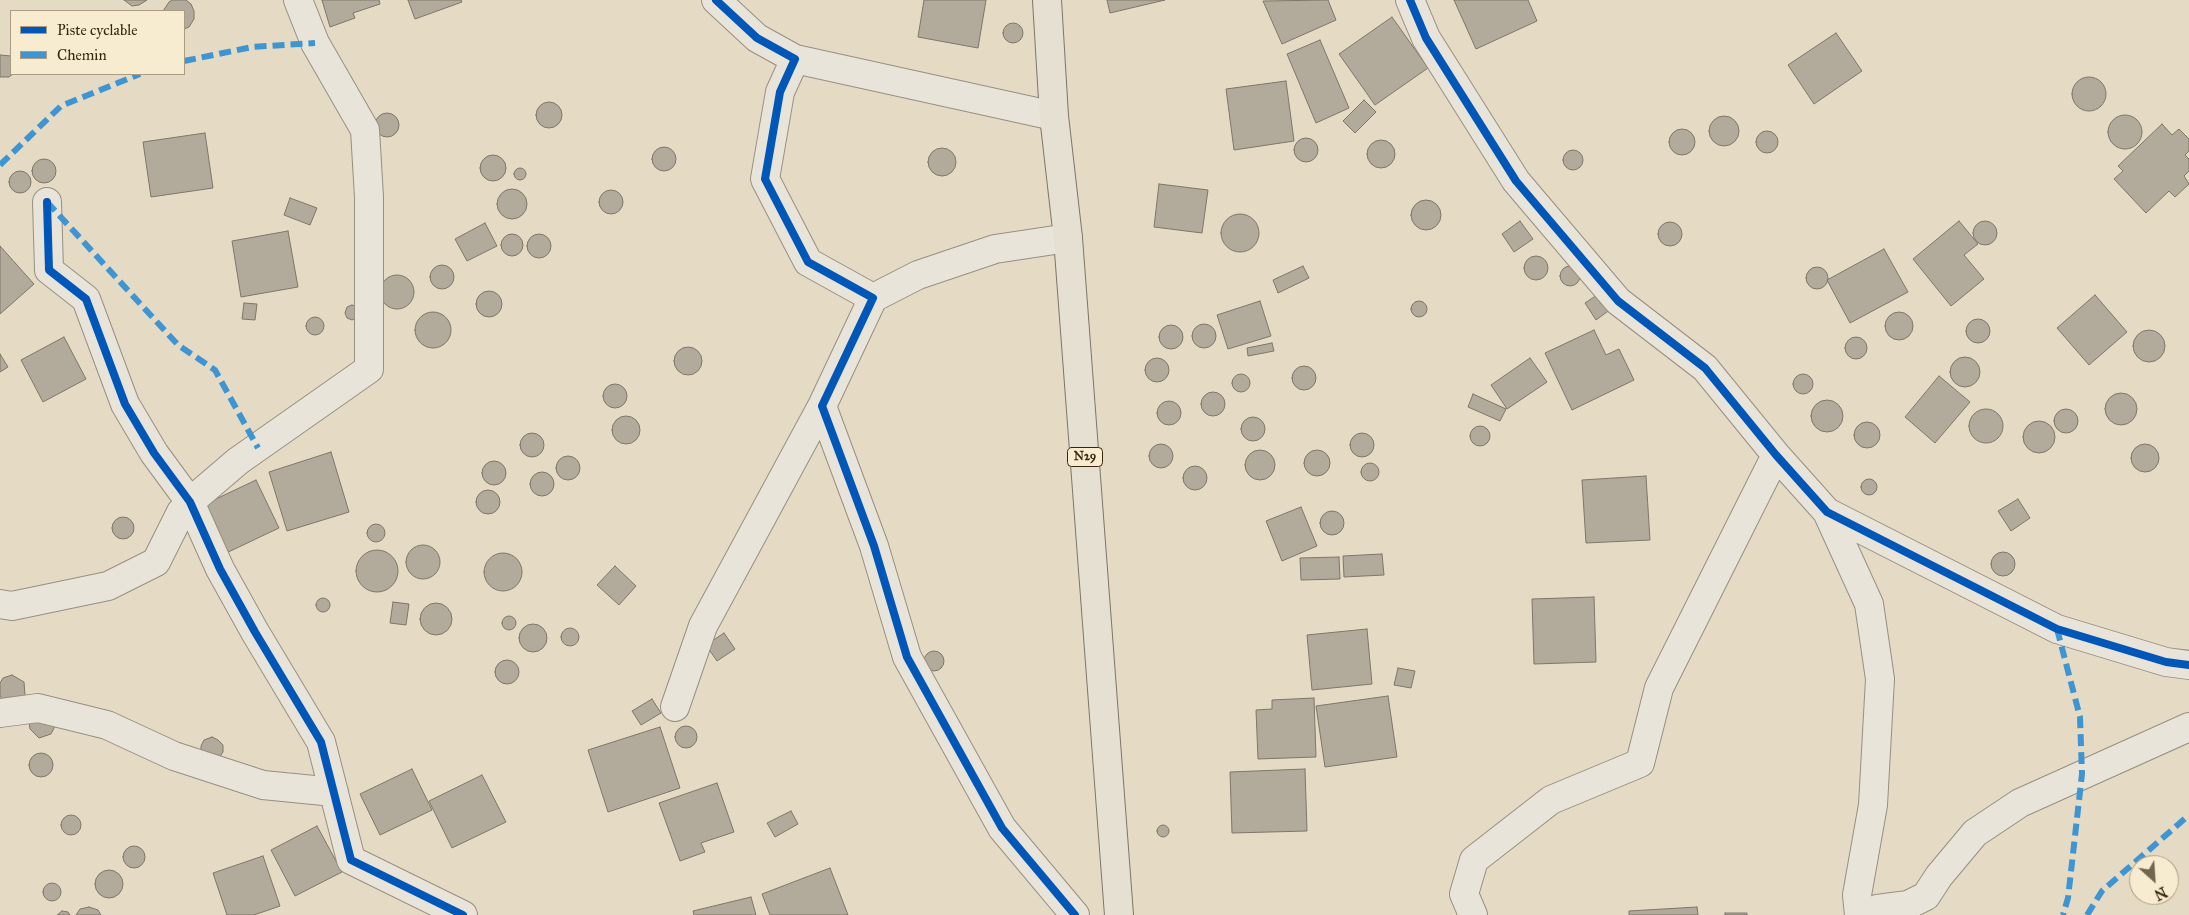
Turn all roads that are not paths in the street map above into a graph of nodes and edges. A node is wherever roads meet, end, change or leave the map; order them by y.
1 (298, 0) edge
2 (716, 0) edge
3 (1047, 0) edge
4 (1410, 0) edge
5 (795, 59) junction
6 (1054, 116) junction
7 (47, 202) dead end
8 (1068, 238) junction
9 (873, 298) junction
10 (822, 406) junction
11 (1776, 455) junction
12 (190, 502) junction
13 (1827, 512) junction
14 (0, 604) edge
15 (2189, 665) edge
16 (675, 707) dead end
17 (0, 713) edge
18 (2189, 727) edge
19 (334, 792) junction
20 (464, 915) edge
21 (1075, 915) edge
22 (1119, 915) edge
23 (1473, 915) edge
24 (1861, 915) edge

1 - 12 street
2 - 5 street
3 - 6 main road, N29
4 - 11 street
5 - 6 street
5 - 9 street
6 - 8 main road, N29
7 - 12 street
8 - 9 street
8 - 22 main road, N29
9 - 10 street
10 - 16 street
10 - 21 street
11 - 13 street
11 - 23 street
12 - 14 street
12 - 19 street
13 - 15 street
13 - 24 street
17 - 19 street
18 - 24 street
19 - 20 street

